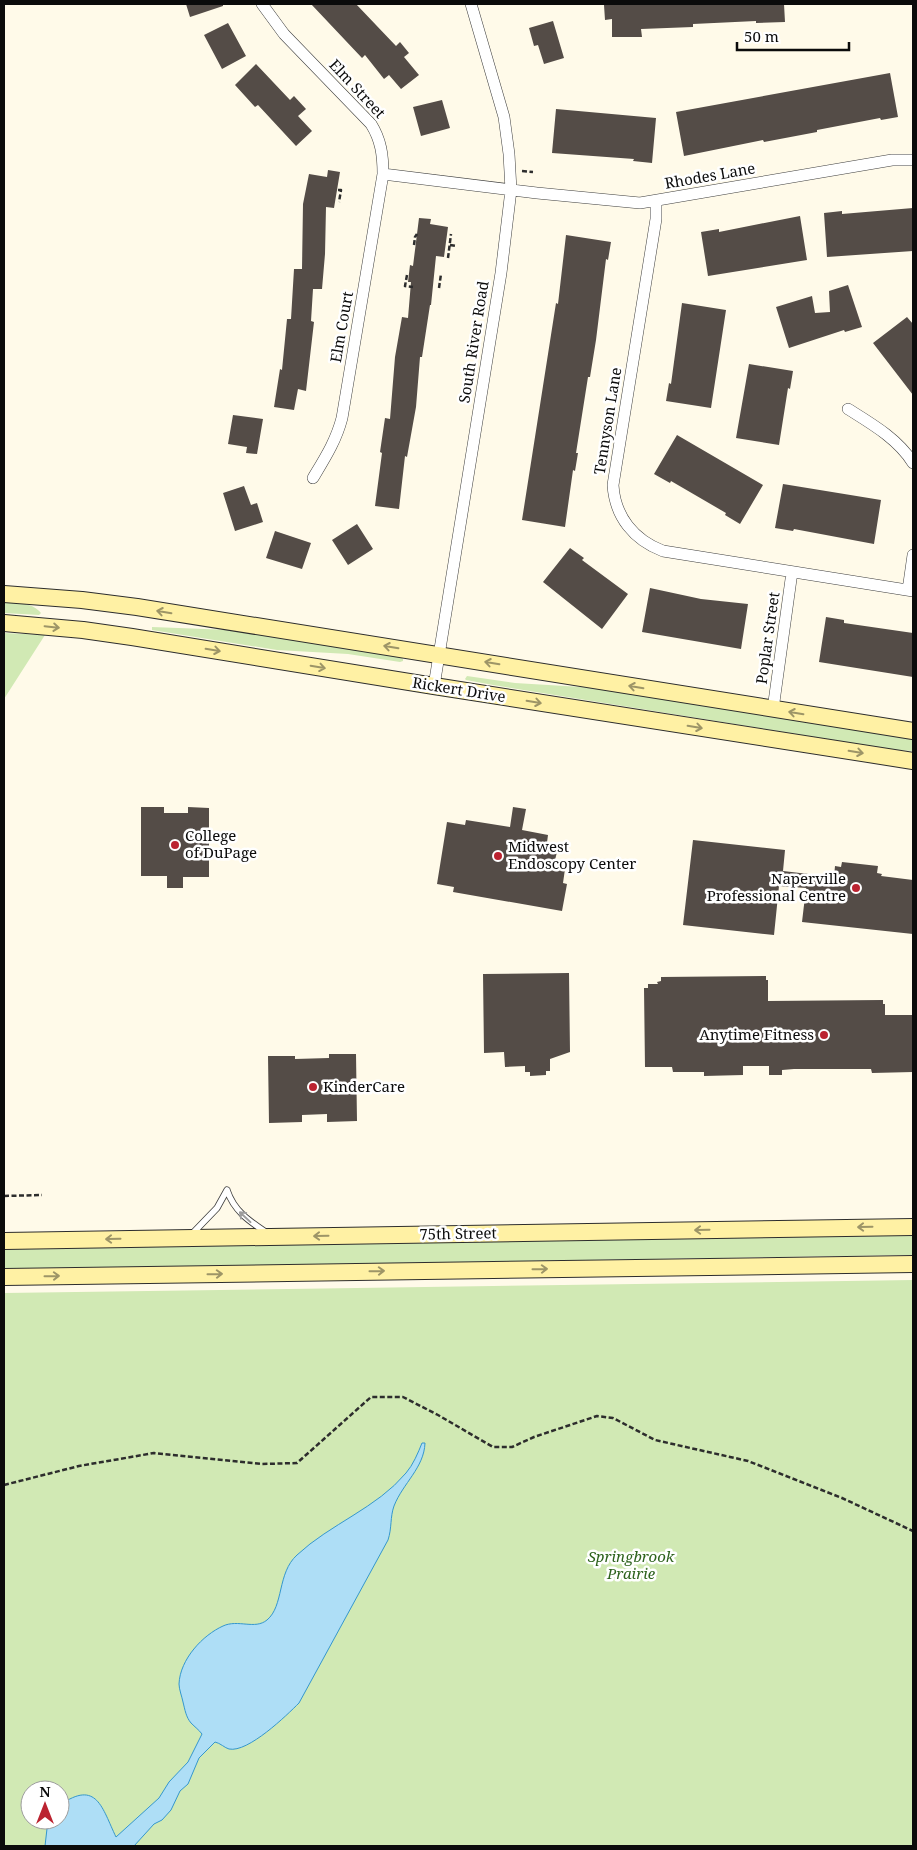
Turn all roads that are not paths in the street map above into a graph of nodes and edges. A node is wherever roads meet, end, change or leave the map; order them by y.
1 (262, 4) edge
2 (475, 5) edge
3 (913, 160) edge
4 (383, 174) junction
5 (511, 190) junction
6 (656, 201) junction
7 (848, 409) dead end
8 (913, 463) edge
9 (313, 478) dead end
10 (913, 555) edge
11 (792, 572) junction
12 (911, 590) edge
13 (4, 594) edge
14 (4, 623) edge
15 (439, 655) junction
16 (434, 686) junction
17 (773, 709) junction
18 (913, 732) edge
19 (913, 761) edge
20 (913, 1227) edge
21 (272, 1236) junction
22 (188, 1238) junction
23 (4, 1241) edge
24 (913, 1264) edge
25 (4, 1277) edge

1 - 4 street, Elm Street
2 - 5 street, South River Road
3 - 6 street, Rhodes Lane
4 - 5 street
4 - 9 street, Elm Court
5 - 6 street, Rhodes Lane
5 - 15 street, South River Road
6 - 11 street, Tennyson Lane
7 - 8 street
10 - 12 street
11 - 12 street, Tennyson Lane
11 - 17 street, Poplar Street
15 -> 13 street, Rickert Drive
14 -> 16 street, Rickert Drive
15 - 16 street, South River Road
17 -> 15 street, Rickert Drive
16 -> 19 street, Rickert Drive
18 -> 17 street, Rickert Drive
20 -> 21 street, 75th Street
21 - 22 street, 75th Street
21 -> 22 lane
22 -> 23 street, 75th Street
25 -> 24 street

